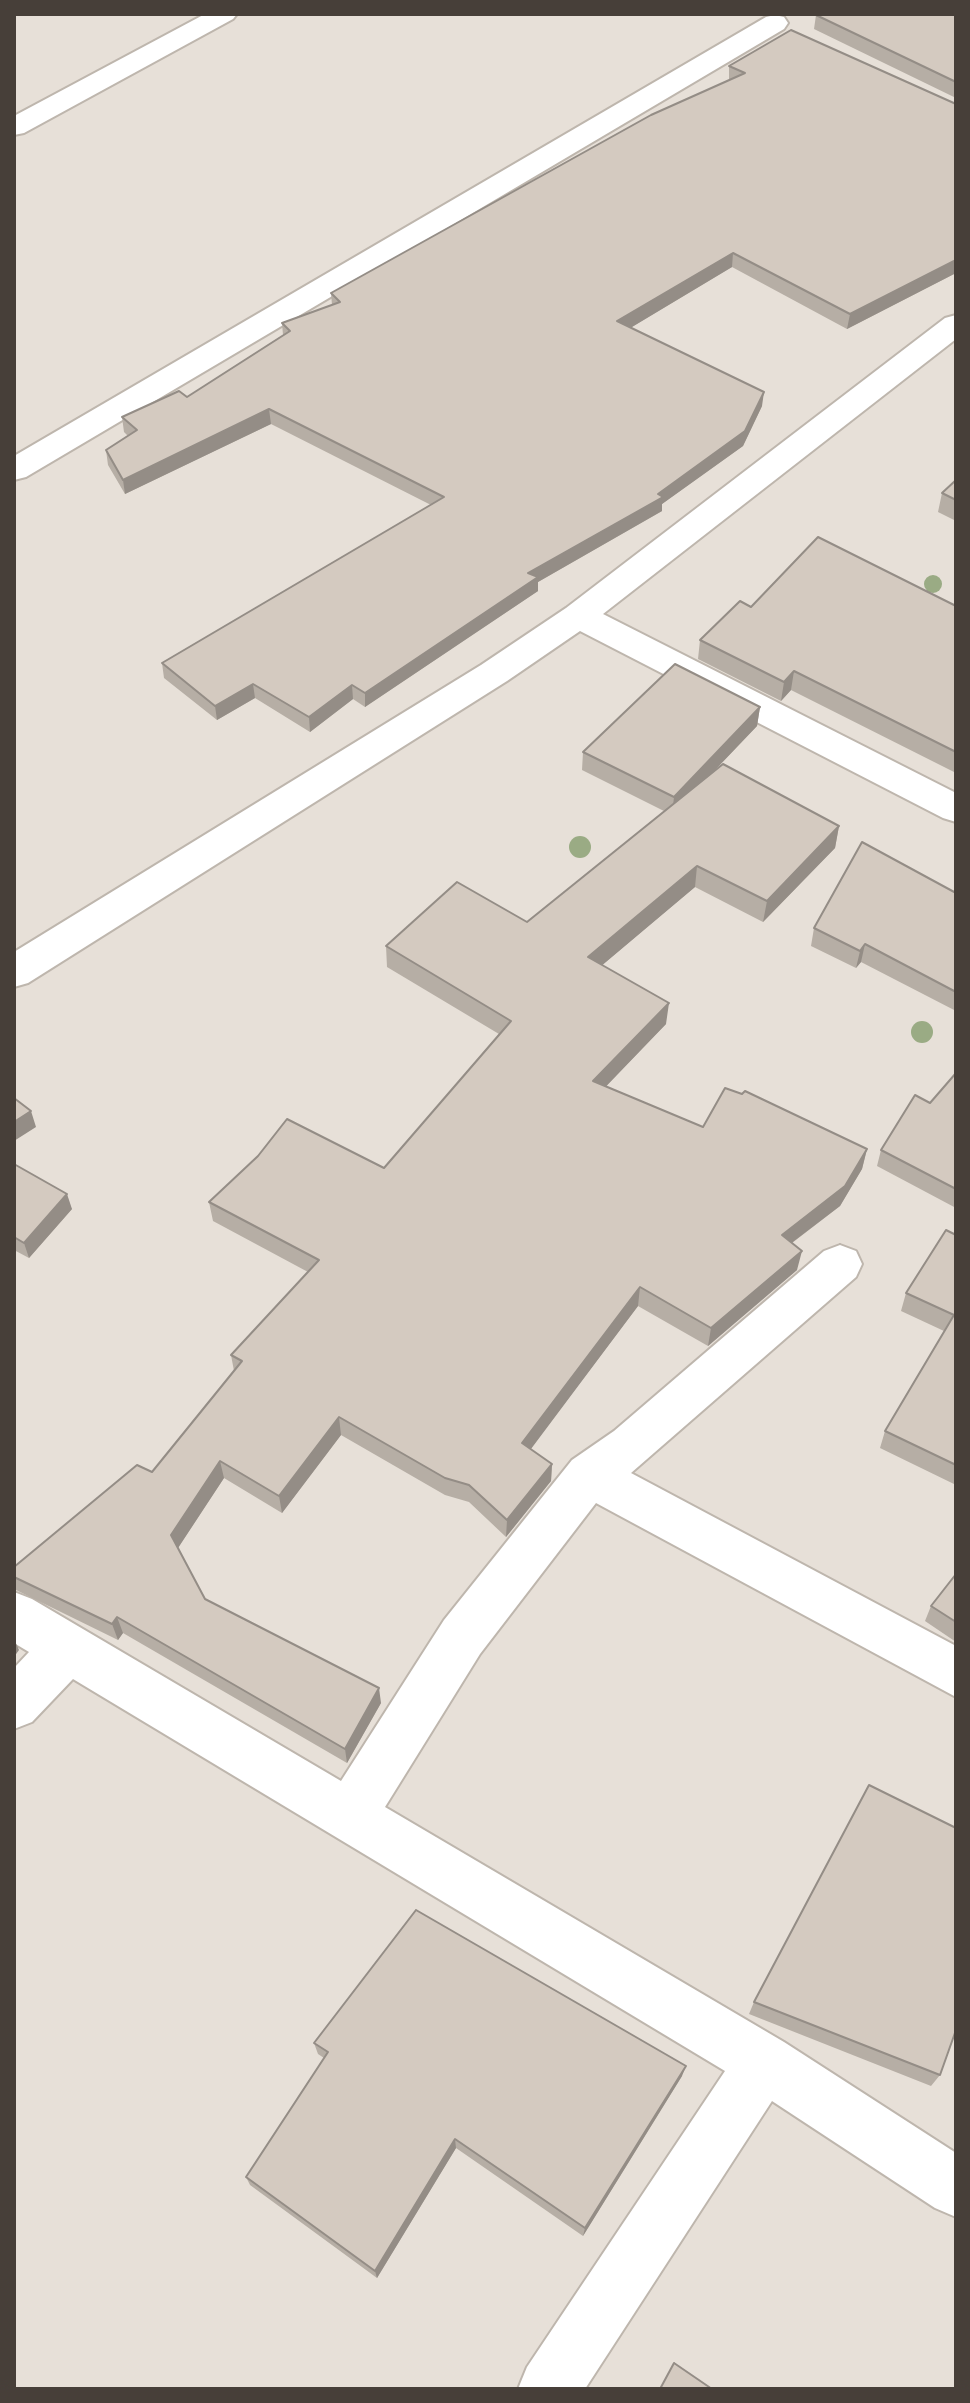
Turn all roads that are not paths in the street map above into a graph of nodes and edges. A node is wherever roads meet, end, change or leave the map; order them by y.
1 (224, 14) edge
2 (765, 19) edge
3 (803, 37) edge
4 (14, 127) edge
5 (956, 324) edge
6 (14, 470) edge
7 (578, 616) junction
8 (956, 809) edge
9 (14, 972) edge
10 (840, 1264) dead end
11 (589, 1475) junction
12 (14, 1616) edge
13 (68, 1648) junction
14 (956, 1673) edge
15 (14, 1704) edge
16 (350, 1815) junction
17 (764, 2062) junction
18 (956, 2187) edge
19 (549, 2389) edge

1 - 4 street
2 - 3 street
2 - 6 street
5 - 7 street
7 - 8 street
7 - 9 street
10 - 11 street
11 - 14 street
11 - 16 street
12 - 13 street
13 - 15 street
13 - 16 street
16 - 17 street
17 - 18 street
17 - 19 street

